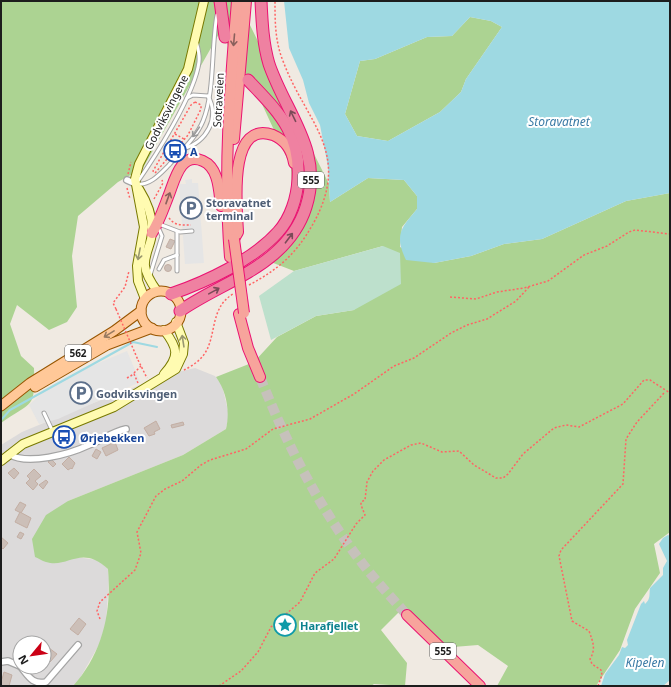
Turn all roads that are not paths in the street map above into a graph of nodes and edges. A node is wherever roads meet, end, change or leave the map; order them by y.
1 (204, 1) edge
2 (220, 1) edge
3 (237, 1) edge
4 (246, 1) edge
5 (261, 1) edge
6 (225, 37) dead end
7 (196, 40) junction
8 (248, 80) dead end
9 (208, 96) junction
10 (185, 100) junction
11 (182, 150) junction
12 (127, 180) road end
13 (298, 183) junction
14 (136, 184) junction
15 (229, 201) junction
16 (144, 227) junction
17 (156, 227) junction
18 (192, 231) dead end
19 (177, 232) junction
20 (177, 255) junction
21 (159, 270) dead end
22 (177, 271) dead end
23 (157, 291) junction
24 (171, 294) junction
25 (145, 299) junction
26 (141, 311) junction
27 (180, 311) junction
28 (241, 313) junction
29 (176, 322) junction
30 (152, 328) junction
31 (164, 330) junction
32 (260, 377) tunnel mouth
33 (161, 378) junction
34 (16, 396) junction
35 (1, 406) edge
36 (44, 413) dead end
37 (126, 429) dead end
38 (53, 432) junction
39 (9, 454) junction
40 (1, 461) edge
41 (407, 615) tunnel mouth
42 (78, 645) dead end
43 (1, 662) edge
44 (12, 663) edge
45 (29, 675) edge
46 (480, 686) edge

1 - 7 main road, Godviksvingene
2 - 6 highway
2 - 9 lane, Sotraveien
3 -> 15 highway, Sotraveien / 555
4 - 15 highway, Sotraveien / 555
27 -> 5 highway, 555
7 - 10 lane, Godviksvingene
7 - 14 main road, Godviksvingene
8 - 13 highway, 555
9 - 10 lane, Godviksvingene
9 -> 11 lane
9 - 11 lane
10 - 14 lane, Godviksvingene
11 - 14 lane
12 - 14 street
13 - 15 highway, 555
13 - 24 highway, 555
14 - 16 main road, Godviksvingene
14 - 17 main road
17 -> 15 highway, 555
15 - 28 highway, 555
15 - 28 highway, 555, bridge
16 - 17 lane
16 -> 25 main road, Godviksvingene
17 - 19 lane
17 - 23 main road
18 - 19 lane
19 - 20 lane
20 - 21 lane
20 - 22 lane
23 - 24 main road
23 - 25 main road
24 - 27 main road
25 - 26 main road
26 - 30 main road
26 -> 34 main road, 562
27 - 29 main road
28 - 32 highway, 555
29 - 31 main road
33 -> 29 main road
30 - 31 main road, 562
30 - 34 main road, 562
31 - 33 main road
33 - 38 main road
34 - 35 main road, 562
36 - 38 lane
37 - 39 street
38 - 39 main road
39 - 40 main road
41 - 46 highway, 555
42 - 45 street
43 - 44 street

